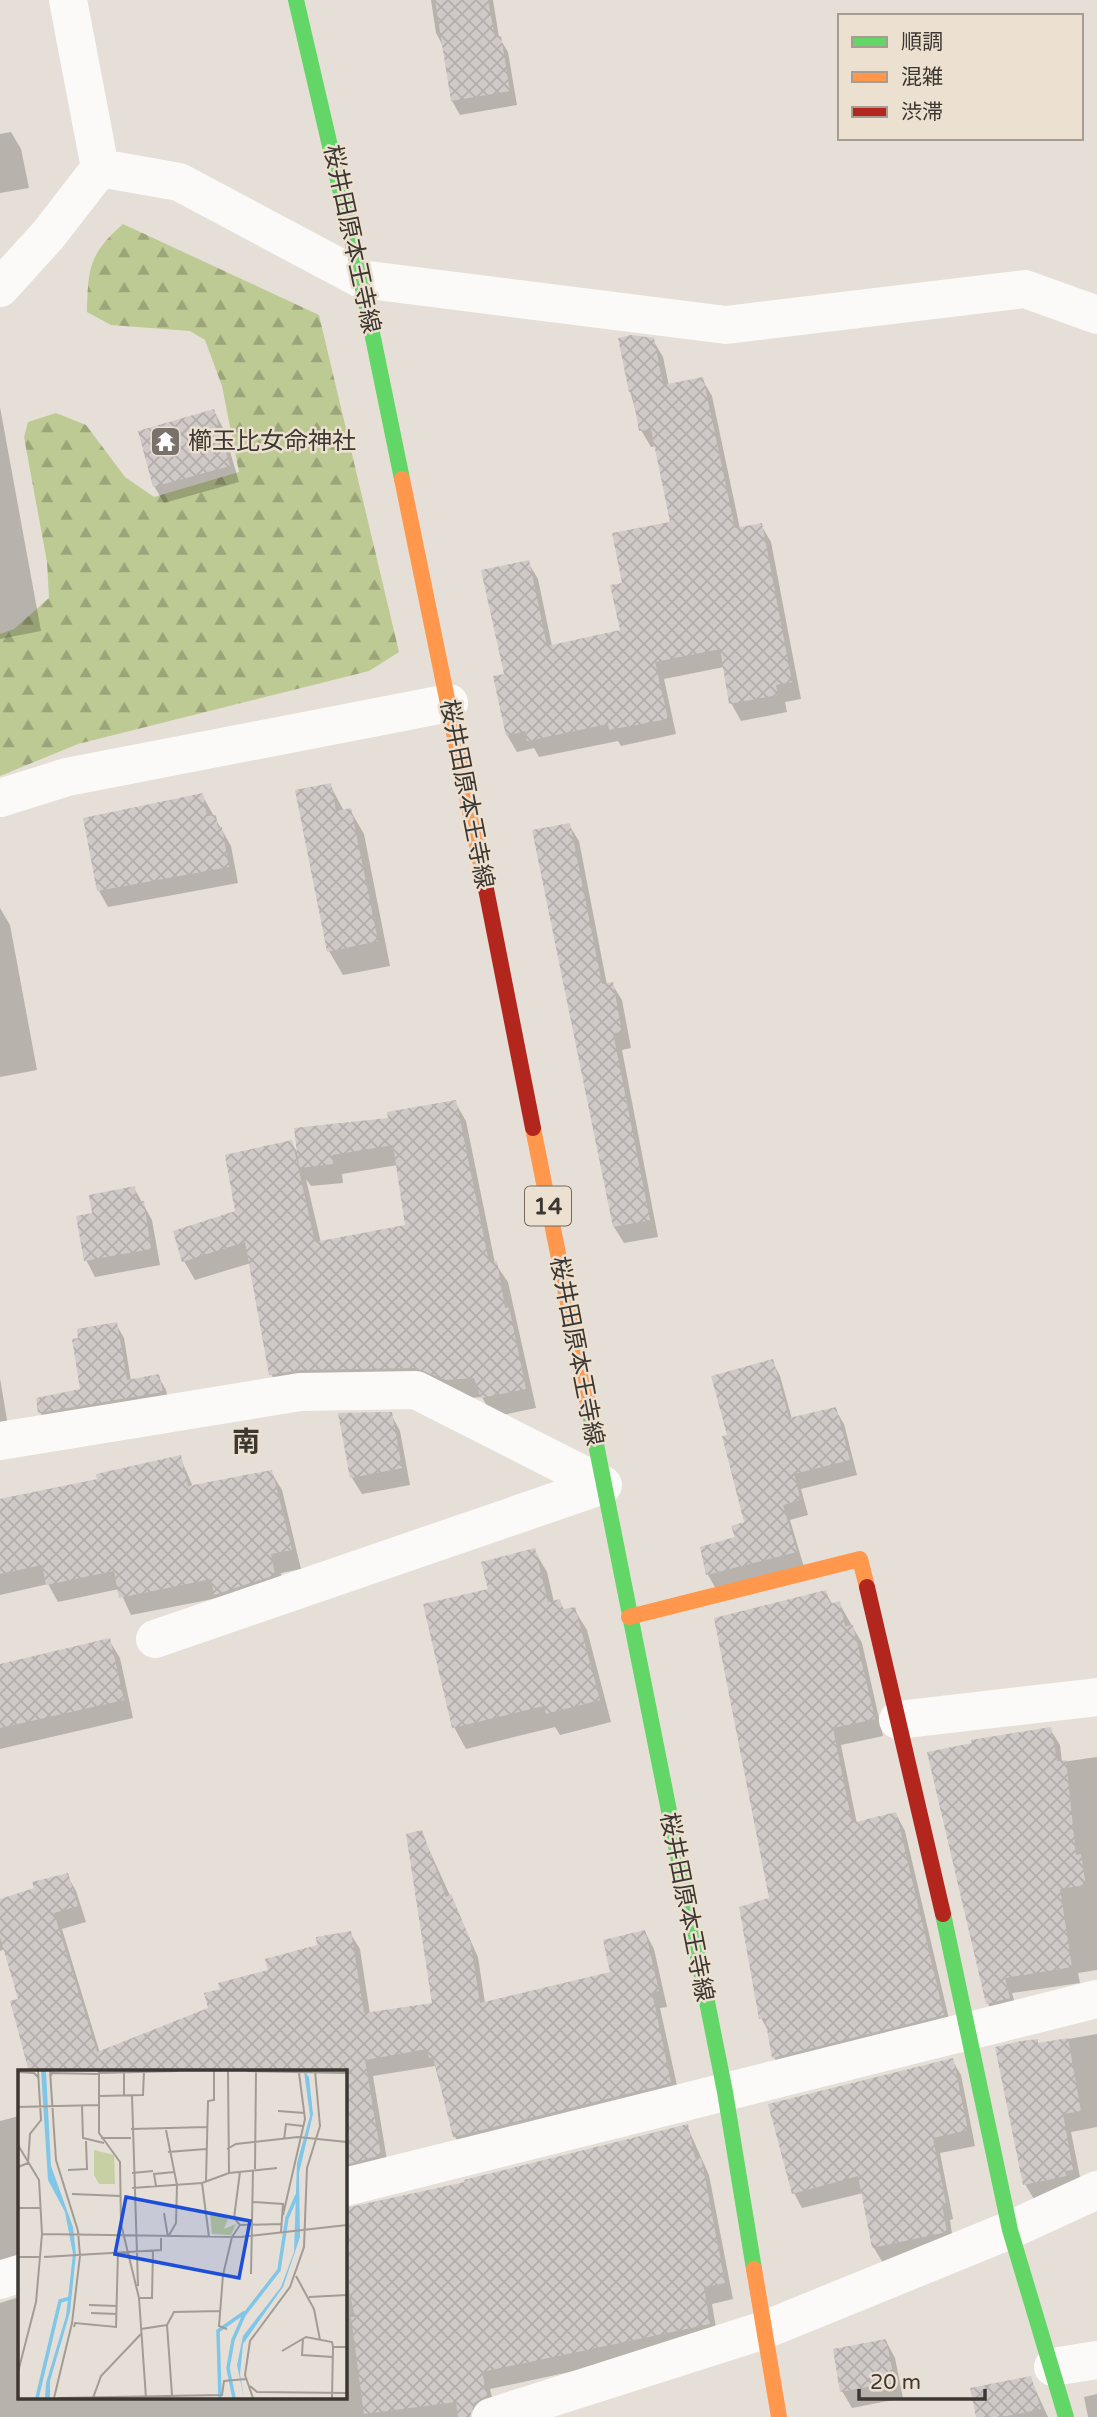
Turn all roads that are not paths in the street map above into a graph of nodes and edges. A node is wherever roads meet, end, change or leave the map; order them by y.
1 (68, 0) edge
2 (296, 0) edge
3 (100, 168) junction
4 (362, 279) junction
5 (0, 288) edge
6 (1097, 315) edge
7 (449, 703) junction
8 (0, 798) edge
9 (0, 1441) edge
10 (603, 1485) junction
11 (629, 1617) junction
12 (155, 1639) dead end
13 (1097, 1697) edge
14 (898, 1720) junction
15 (1097, 1999) edge
16 (970, 2032) junction
17 (724, 2092) junction
18 (346, 2187) edge
19 (1097, 2190) edge
20 (1010, 2230) junction
21 (18, 2274) edge
22 (0, 2280) edge
23 (767, 2329) junction
24 (1097, 2360) edge
25 (1053, 2367) junction
26 (491, 2417) edge
27 (779, 2417) edge
28 (1066, 2417) edge

1 - 3 street
2 - 4 main road, 桜井田原本王寺線 / 14
3 - 4 street
3 - 5 street
4 - 6 street
4 - 7 main road, 桜井田原本王寺線 / 14
7 - 8 street
7 - 10 main road, 桜井田原本王寺線 / 14
9 - 10 street
10 - 11 main road, 桜井田原本王寺線 / 14
10 - 12 street
11 - 14 main road
11 - 17 main road, 桜井田原本王寺線 / 14
13 - 14 street
14 - 16 main road
15 - 16 street
16 - 17 street
16 - 20 main road
17 - 18 street
17 - 23 main road, 桜井田原本王寺線 / 14
19 - 20 street
20 - 23 street
20 - 25 main road
21 - 22 street
23 - 26 street
23 - 27 main road, 桜井田原本王寺線 / 14
24 - 25 street
25 - 28 main road

